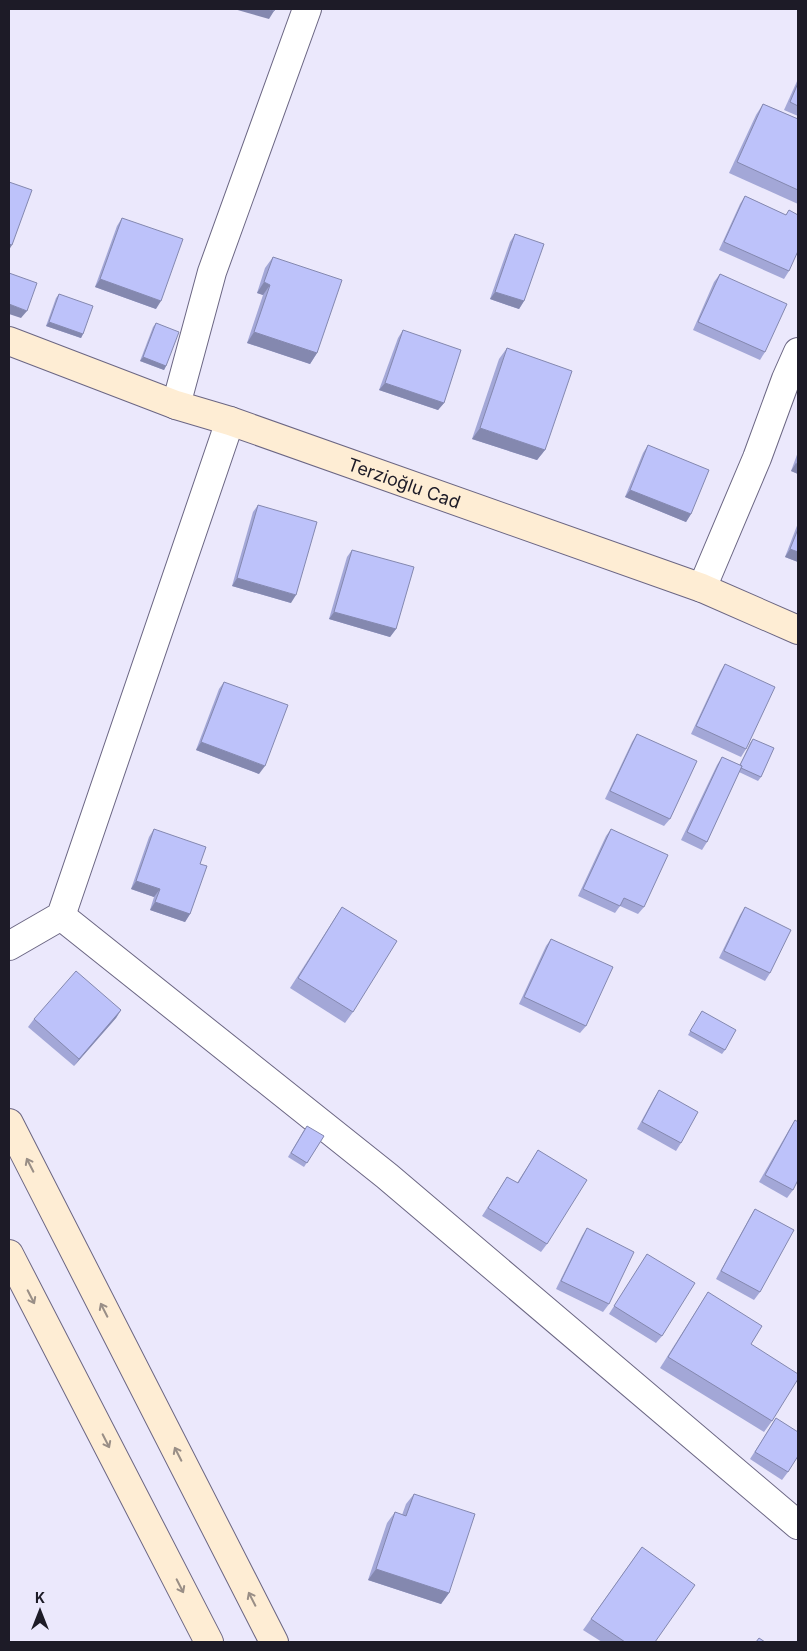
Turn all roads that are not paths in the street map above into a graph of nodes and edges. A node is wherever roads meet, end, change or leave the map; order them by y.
1 (307, 9) edge
2 (9, 341) edge
3 (798, 352) edge
4 (176, 405) junction
5 (230, 421) junction
6 (702, 588) junction
7 (798, 630) edge
8 (61, 916) junction
9 (9, 946) edge
10 (9, 1123) edge
11 (9, 1254) edge
12 (798, 1525) edge
13 (210, 1642) edge
14 (274, 1642) edge

1 - 4 street
2 - 4 street, Terzioğlu Cad
3 - 6 street
4 - 5 street, Terzioğlu Cad
5 - 6 street, Terzioğlu Cad
5 - 8 street
6 - 7 street, Terzioğlu Cad
8 - 9 street
8 - 12 street
14 -> 10 street
11 -> 13 street

